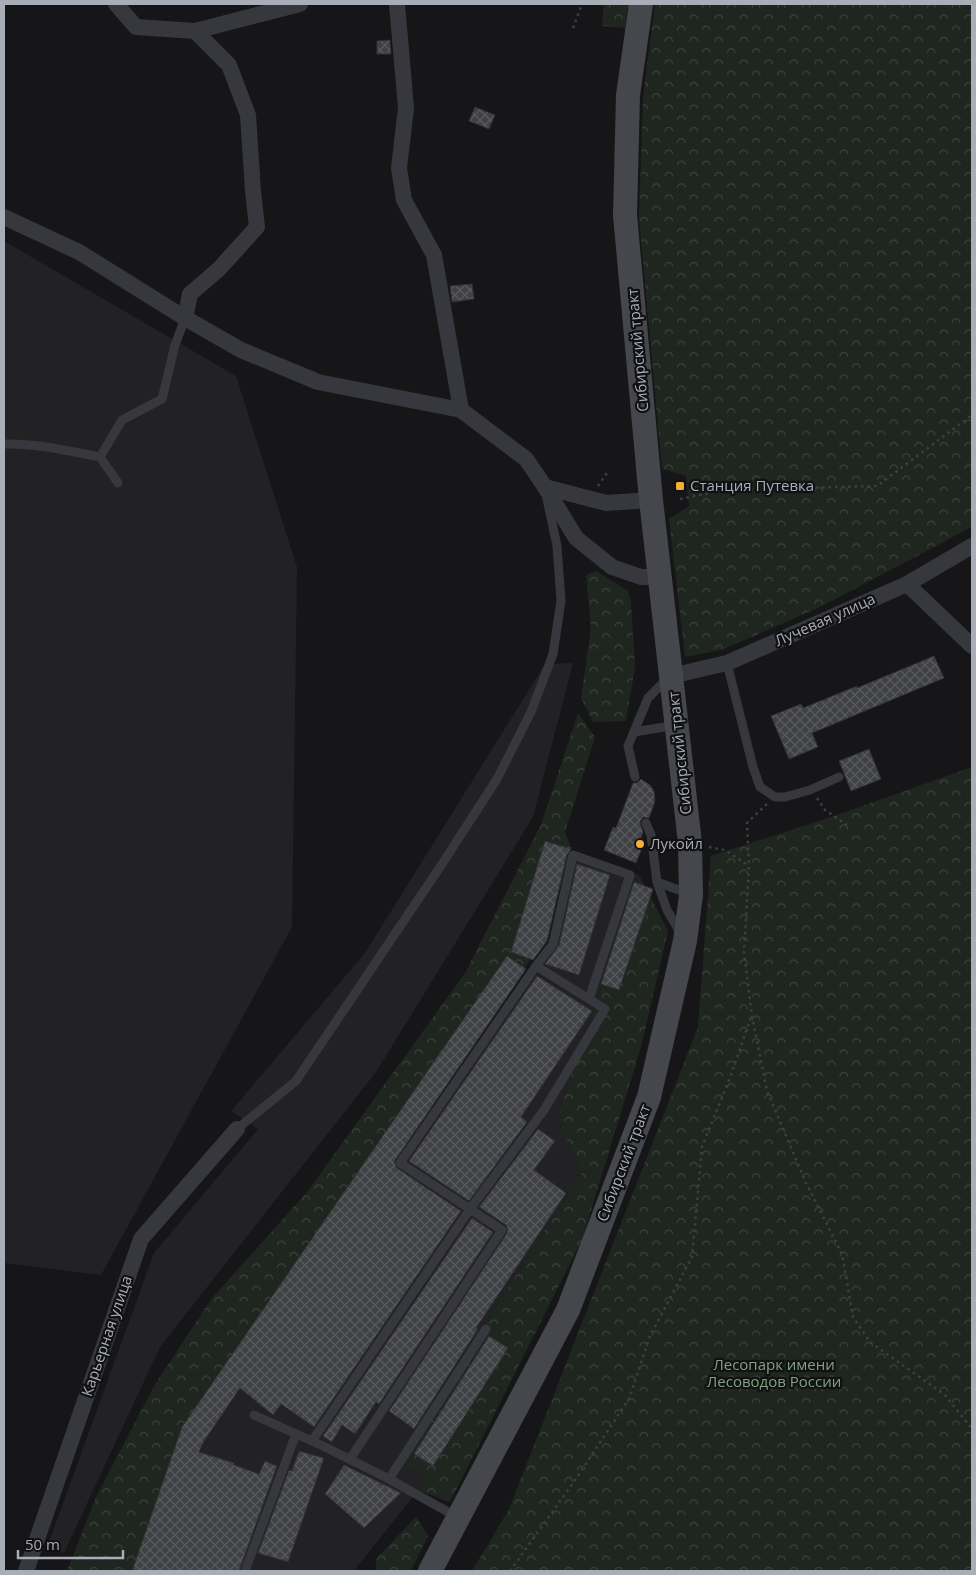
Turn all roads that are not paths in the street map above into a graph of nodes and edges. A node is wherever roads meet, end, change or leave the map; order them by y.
1 (116, 4) edge
2 (300, 4) edge
3 (397, 4) edge
4 (641, 4) edge
5 (195, 31) junction
6 (4, 217) edge
7 (185, 318) junction
8 (461, 410) junction
9 (4, 444) edge
10 (100, 457) junction
11 (118, 483) dead end
12 (545, 487) junction
13 (651, 500) junction
14 (972, 546) edge
15 (660, 577) junction
16 (907, 584) junction
17 (972, 646) edge
18 (727, 663) junction
19 (671, 676) junction
20 (677, 725) junction
21 (634, 732) junction
22 (635, 777) dead end
23 (839, 777) dead end
24 (646, 823) dead end
25 (657, 882) junction
26 (691, 894) junction
27 (685, 941) junction
28 (536, 966) junction
29 (589, 999) junction
30 (238, 1129) joint
31 (470, 1209) junction
32 (486, 1329) dead end
33 (254, 1415) dead end
34 (296, 1434) junction
35 (312, 1441) junction
36 (350, 1459) junction
37 (389, 1479) junction
38 (458, 1517) junction
39 (26, 1571) edge
40 (245, 1571) edge
41 (430, 1571) edge

1 - 5 street
2 - 5 street
3 - 8 street
4 - 13 main road, Сибирский тракт
5 - 7 street
6 - 7 street
7 - 8 street
7 - 10 lane
8 - 12 street
9 - 10 lane
10 - 11 lane
12 - 13 street
12 - 15 street
12 - 30 lane
13 - 15 main road, Сибирский тракт
14 - 16 street, Лучевая улица
15 - 19 main road, Сибирский тракт
16 - 17 street
16 - 18 street, Лучевая улица
18 - 19 street, Лучевая улица
18 - 23 lane
19 - 20 main road, Сибирский тракт
19 - 21 lane
20 - 21 lane
20 - 26 main road, Сибирский тракт
21 - 22 lane
24 - 25 lane
25 - 26 lane
25 - 27 lane
26 - 27 main road, Сибирский тракт
27 - 38 main road, Сибирский тракт
28 - 29 lane
28 - 29 lane
28 - 31 lane
29 - 31 lane
30 - 39 street, Карьерная улица
31 - 35 lane
31 - 36 lane
32 - 37 lane
33 - 34 lane
34 - 35 lane
34 - 40 lane
35 - 36 lane
36 - 37 lane
37 - 38 lane
38 - 41 main road, Сибирский тракт

